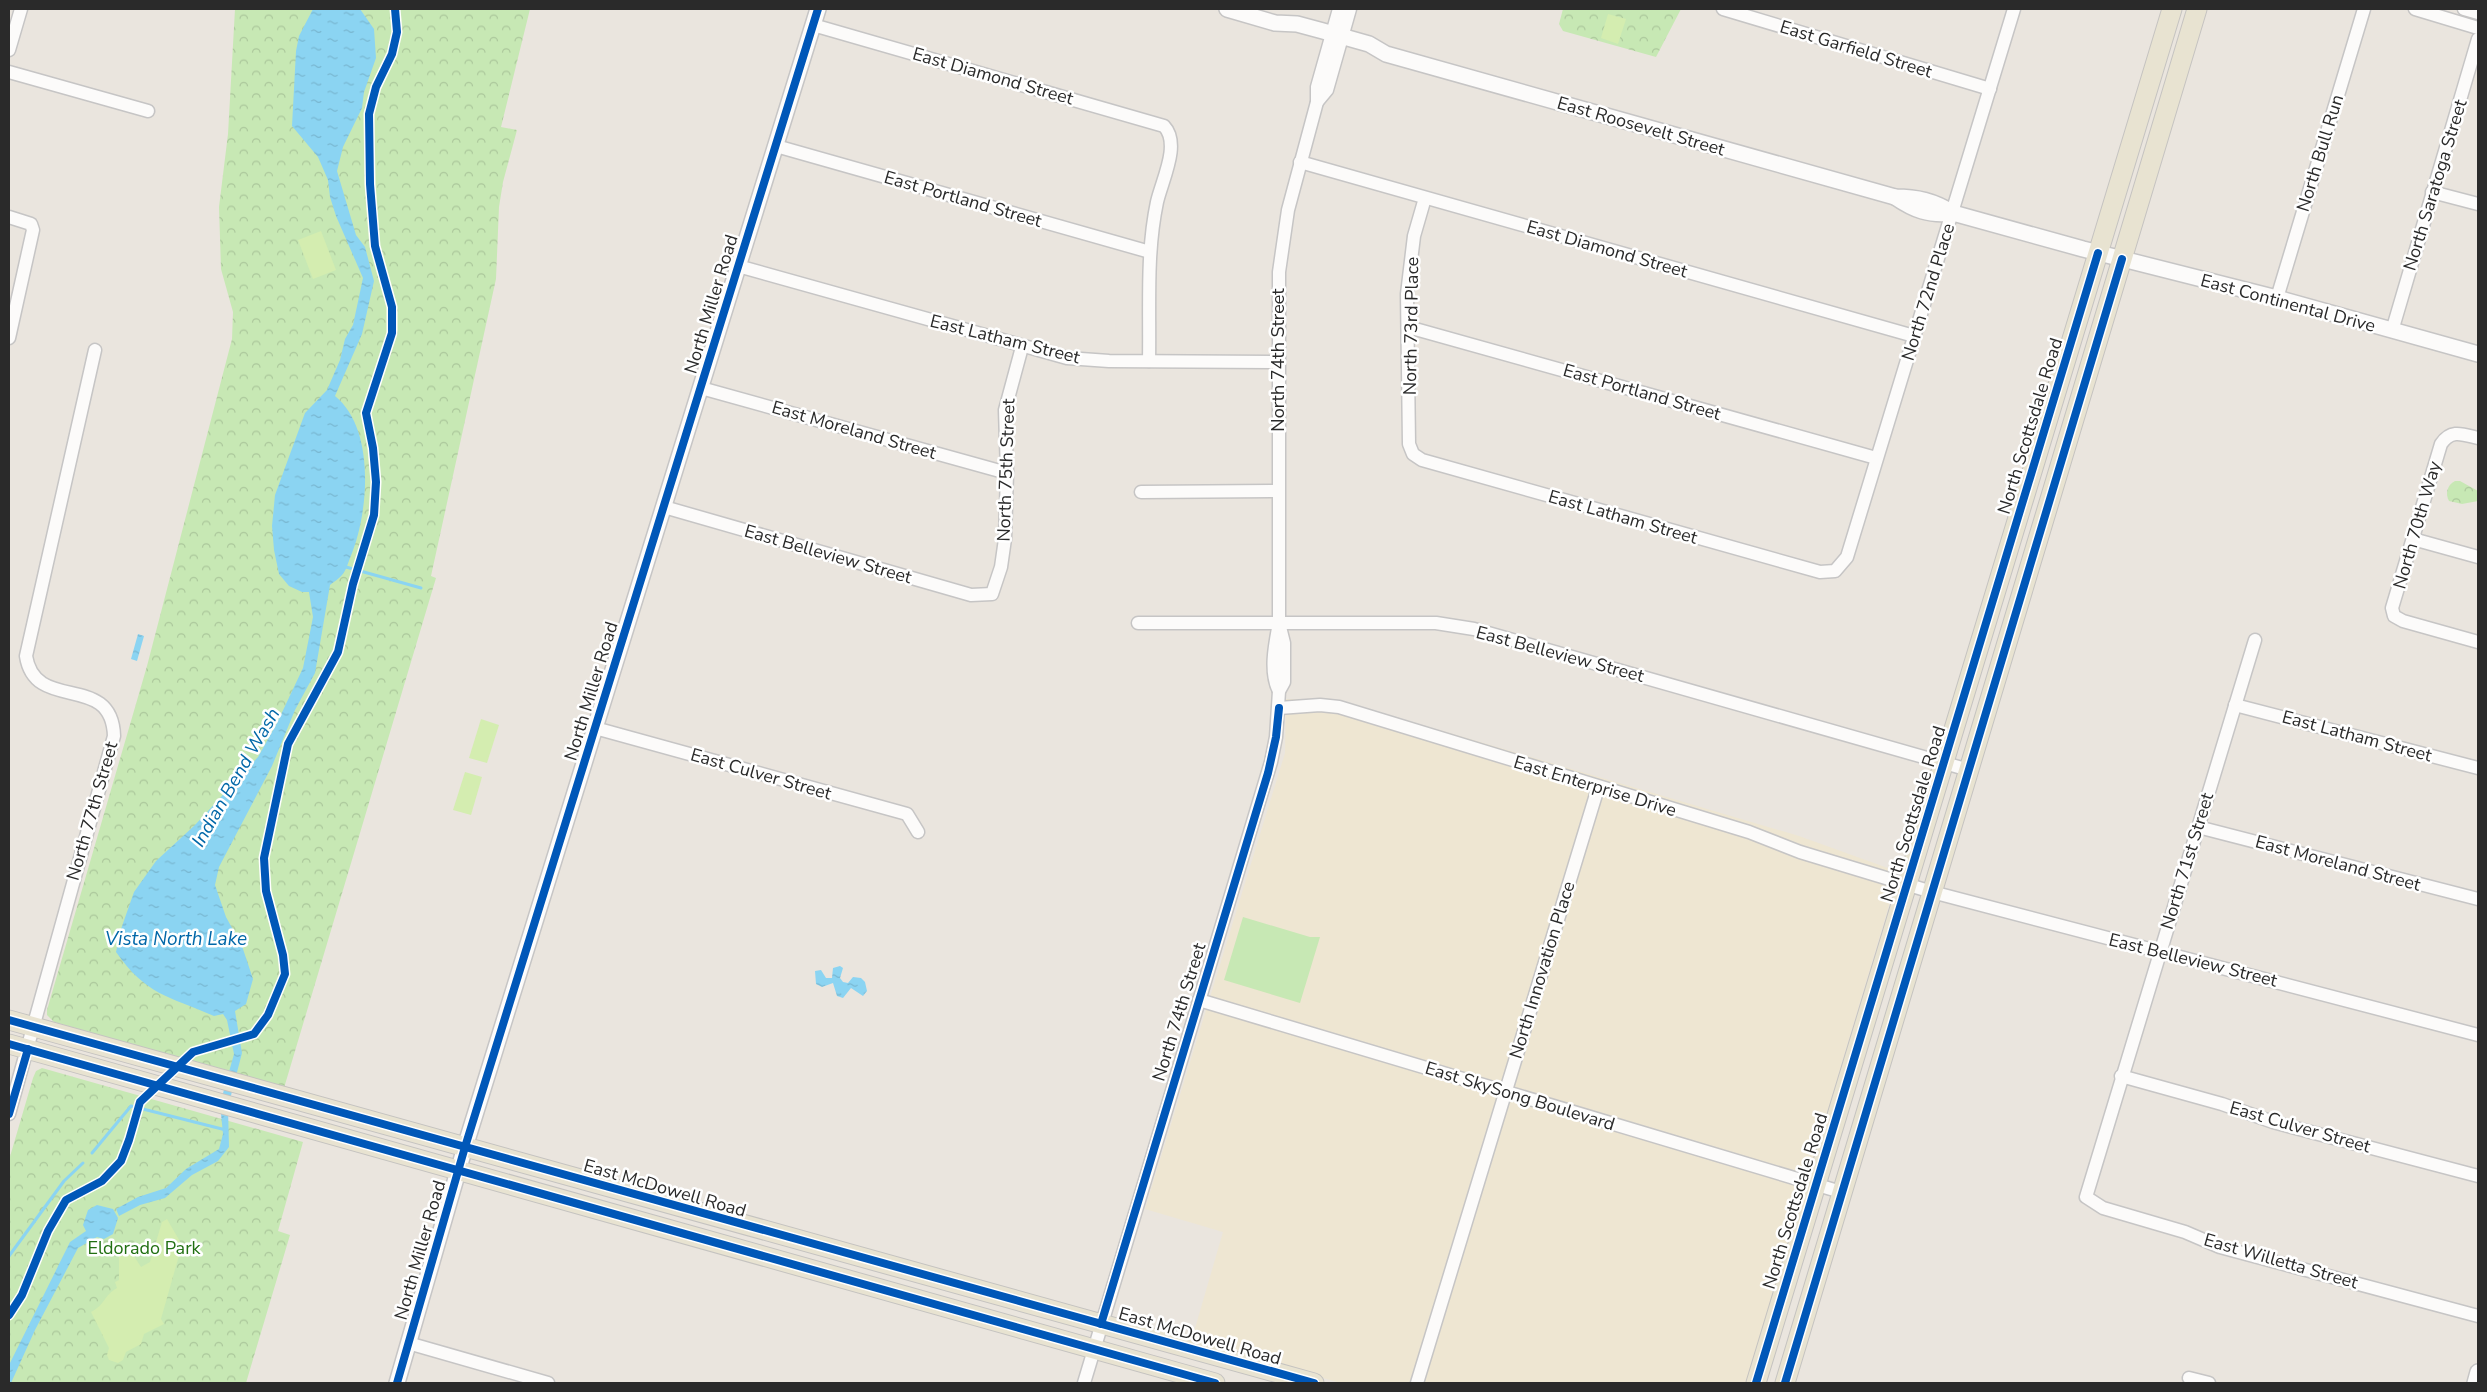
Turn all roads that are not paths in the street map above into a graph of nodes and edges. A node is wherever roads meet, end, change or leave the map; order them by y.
1 (21, 9) edge
2 (818, 9) edge
3 (1227, 9) edge
4 (1339, 9) edge
5 (1350, 9) edge
6 (1723, 9) edge
7 (2014, 9) edge
8 (2172, 9) edge
9 (2197, 9) edge
10 (2364, 9) edge
11 (2415, 9) edge
12 (2464, 9) edge
13 (2478, 13) edge
14 (813, 25) junction
15 (2478, 28) edge
16 (2478, 39) edge
17 (1336, 40) junction
18 (9, 50) edge
19 (9, 72) edge
20 (1990, 89) junction
21 (148, 111) dead end
22 (776, 146) junction
23 (1300, 162) junction
24 (2432, 192) junction
25 (1425, 198) junction
26 (2478, 204) edge
27 (1953, 213) junction
28 (9, 217) edge
29 (1150, 252) junction
30 (2098, 253) junction
31 (2122, 259) junction
32 (738, 266) junction
33 (2276, 298) junction
34 (1408, 327) junction
35 (2392, 331) junction
36 (1914, 336) junction
37 (9, 338) edge
38 (1022, 347) junction
39 (95, 350) dead end
40 (2478, 354) edge
41 (1150, 361) junction
42 (1278, 362) junction
43 (701, 388) junction
44 (2478, 438) edge
45 (1413, 454) joint
46 (1876, 458) junction
47 (1007, 473) junction
48 (1278, 491) junction
49 (1141, 492) dead end
50 (664, 507) junction
51 (2413, 539) junction
52 (2478, 557) edge
53 (1834, 571) joint
54 (992, 594) joint
55 (1138, 623) dead end
56 (1279, 623) junction
57 (2254, 640) dead end
58 (2478, 642) edge
59 (2235, 705) junction
60 (1279, 708) junction
61 (595, 728) junction
62 (1945, 764) junction
63 (2478, 768) edge
64 (1969, 770) junction
65 (1598, 788) junction
66 (2198, 827) junction
67 (918, 832) dead end
68 (1907, 884) junction
69 (1932, 892) junction
70 (2478, 899) edge
71 (2159, 952) junction
72 (1198, 1000) junction
73 (9, 1020) edge
74 (34, 1027) junction
75 (2478, 1035) edge
76 (9, 1044) edge
77 (28, 1049) junction
78 (2121, 1076) junction
79 (1505, 1092) junction
80 (9, 1114) edge
81 (465, 1147) junction
82 (458, 1171) junction
83 (2478, 1176) edge
84 (1816, 1185) junction
85 (1841, 1192) junction
86 (2086, 1197) joint
87 (2478, 1316) edge
88 (1101, 1324) junction
89 (408, 1343) junction
90 (1094, 1350) junction
91 (2478, 1372) edge
92 (2189, 1378) dead end
93 (542, 1382) edge
94 (397, 1383) edge
95 (1084, 1383) edge
96 (1216, 1383) edge
97 (1314, 1383) edge
98 (1418, 1383) edge
99 (1756, 1383) edge
100 (1785, 1383) edge
101 (2209, 1383) edge
102 (2476, 1383) edge

1 - 18 street
2 - 14 street, North Miller Road
3 - 17 street, East Roosevelt Street
4 - 17 street, North 74th Street
5 - 17 street, North 74th Street
6 - 20 street, East Garfield Street
7 - 20 street, North 72nd Place
8 - 30 main road, North Scottsdale Road
9 - 31 main road
10 - 33 street, North Bull Run
11 - 15 street
12 - 13 street
14 - 22 street, North Miller Road
14 - 29 street, East Diamond Street
16 - 24 street, North Saratoga Street
17 - 23 street, North 74th Street
17 - 27 street, East Roosevelt Street
19 - 21 street
20 - 27 street, North 72nd Place
22 - 29 street, East Portland Street
22 - 32 street, North Miller Road
23 - 25 street, East Diamond Street
23 - 42 street, North 74th Street
24 - 26 street
24 - 35 street, North Saratoga Street
25 - 34 street, North 73rd Place
25 - 36 street, East Diamond Street
27 - 30 street, East Roosevelt Street
27 - 36 street, North 72nd Place
28 - 37 street
29 - 41 street
30 - 31 street, East Continental Drive
30 - 62 main road, North Scottsdale Road
31 - 33 street, East Continental Drive
31 - 64 main road
32 - 38 street, East Latham Street
32 - 43 street, North Miller Road
33 - 35 street, East Continental Drive
34 - 45 street, North 73rd Place
34 - 46 street, East Portland Street
35 - 40 street, East Continental Drive
36 - 46 street, North 72nd Place
38 - 41 street, East Latham Street
38 - 47 street, North 75th Street
39 - 74 street, North 77th Street
41 - 42 street, East Latham Street
42 - 48 street, North 74th Street
43 - 47 street, East Moreland Street
43 - 50 street, North Miller Road
44 - 51 street, North 70th Way
45 - 53 street, East Latham Street
46 - 53 street, North 72nd Place
47 - 54 street, North 75th Street
48 - 49 street
48 - 56 street, North 74th Street
50 - 54 street, East Belleview Street
50 - 61 street, North Miller Road
51 - 52 street
51 - 58 street, North 70th Way
55 - 56 street, East Belleview Street
56 - 60 street, North 74th Street
56 - 62 street, East Belleview Street
57 - 59 street, North 71st Street
59 - 63 street, East Latham Street
59 - 66 street, North 71st Street
60 - 65 street, East Enterprise Drive
60 - 72 street, North 74th Street
61 - 67 street, East Culver Street
61 - 81 street, North Miller Road
62 - 64 street, East Belleview Street
62 - 68 main road, North Scottsdale Road
64 - 69 main road
65 - 68 street, East Enterprise Drive
65 - 79 street, North Innovation Place
66 - 70 street, East Moreland Street
66 - 71 street, North 71st Street
68 - 69 street, East Belleview Street
68 - 84 main road, North Scottsdale Road
69 - 71 street, East Belleview Street
69 - 85 main road
71 - 75 street, East Belleview Street
71 - 78 street, North 71st Street
72 - 79 street, East SkySong Boulevard
72 - 88 street, North 74th Street
73 - 74 main road, East McDowell Road
74 - 77 street, North 77th Street
74 - 81 main road, East McDowell Road
76 - 77 main road
77 - 80 street, North 77th Street
77 - 82 main road
78 - 83 street, East Culver Street
78 - 86 street, North 71st Street
79 - 84 street, East SkySong Boulevard
79 - 98 street, North Innovation Place
81 - 82 street, North Miller Road
81 - 88 main road, East McDowell Road
82 - 89 street, North Miller Road
82 - 90 main road
84 - 85 street, East SkySong Boulevard
84 - 99 main road, North Scottsdale Road
85 - 100 main road
86 - 87 street, East Willetta Street
88 - 90 street, North 74th Street
88 - 97 main road, East McDowell Road
89 - 93 street
89 - 94 street, North Miller Road
90 - 95 street, North 74th Street
90 - 96 main road
91 - 102 street
92 - 101 street

